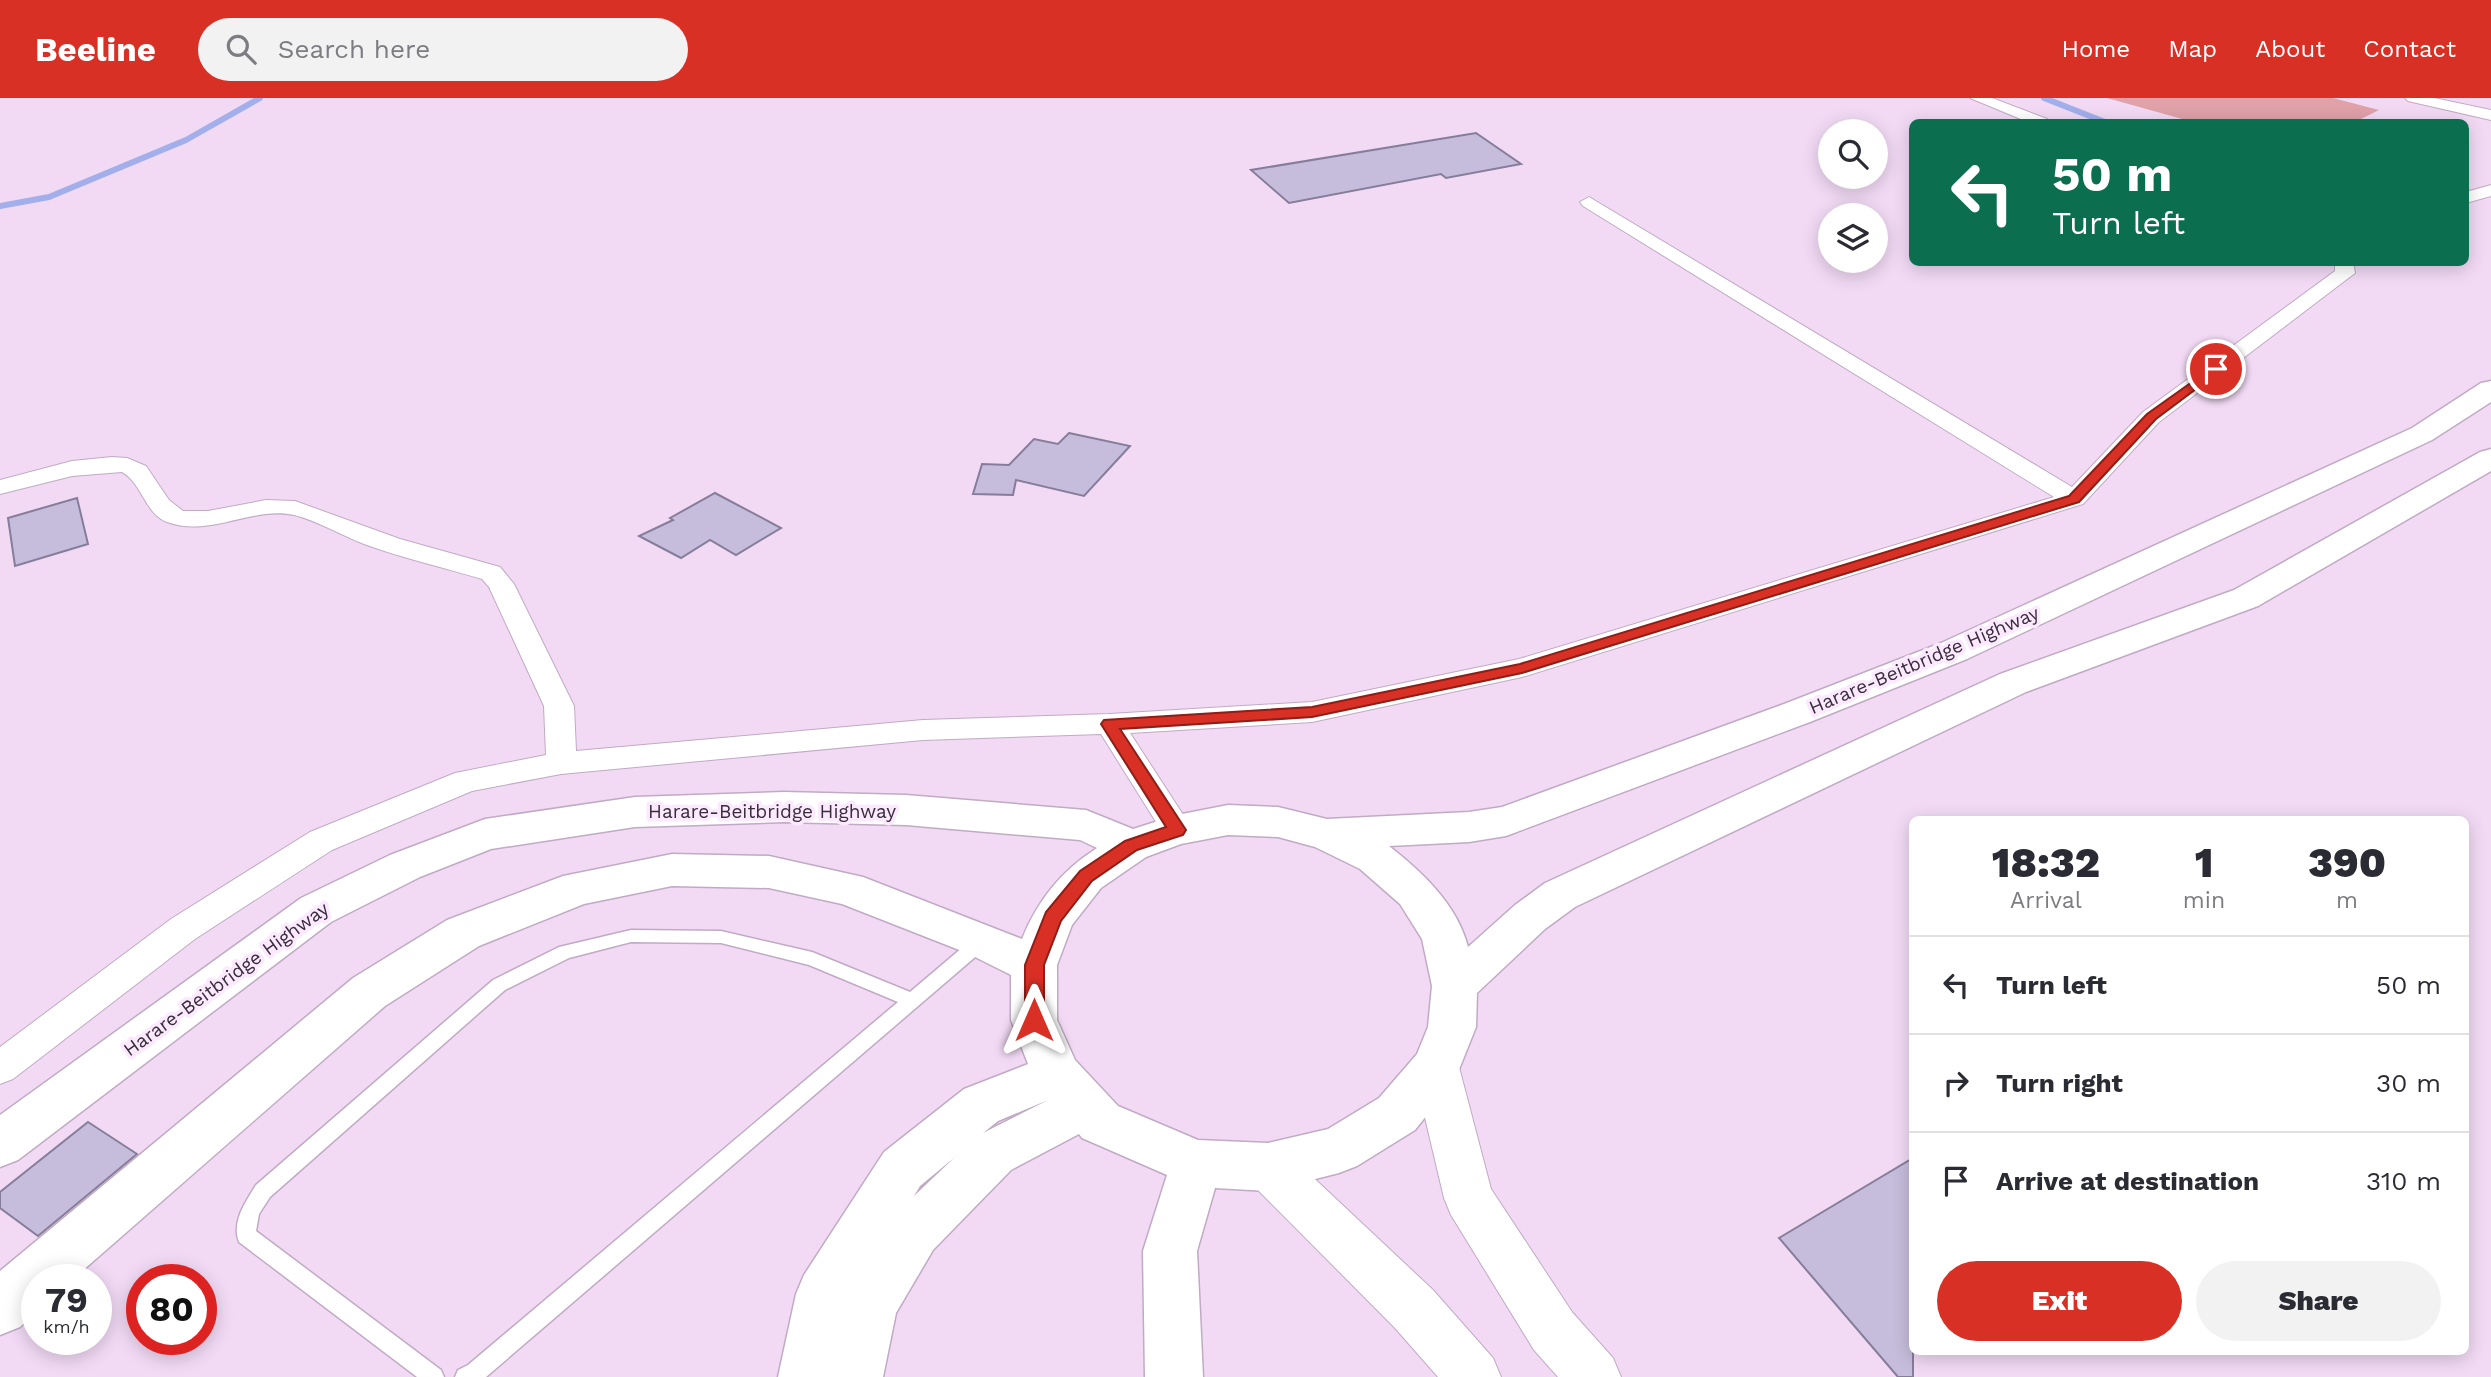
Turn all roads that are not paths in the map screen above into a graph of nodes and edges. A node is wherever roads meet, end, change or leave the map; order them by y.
1 (1978, 98) edge
2 (2413, 98) edge
3 (2491, 115) edge
4 (2033, 119) edge
5 (2491, 190) edge
6 (2469, 197) edge
7 (1589, 202) dead end
8 (2344, 266) edge
9 (2491, 389) edge
10 (2491, 458) edge
11 (0, 487) edge
12 (2074, 499) junction
13 (1109, 724) junction
14 (561, 763) junction
15 (1177, 830) junction
16 (1326, 834) junction
17 (1131, 846) junction
18 (983, 940) junction
19 (1034, 965) junction
20 (1455, 986) junction
21 (911, 1000) junction
22 (1436, 1067) junction
23 (0, 1068) edge
24 (1070, 1090) junction
25 (0, 1144) edge
26 (1195, 1163) junction
27 (1268, 1167) junction
28 (0, 1307) edge
29 (434, 1377) edge
30 (465, 1377) edge
31 (807, 1377) edge
32 (854, 1377) edge
33 (1174, 1377) edge
34 (1474, 1377) edge
35 (1594, 1377) edge

1 - 4 street
2 - 3 street
5 - 6 street
7 - 12 street
8 - 12 street
9 - 16 highway, Harare-Beitbridge Highway
10 - 20 highway
11 - 14 street
12 - 13 street
13 - 14 street
13 - 15 street
14 - 23 street
15 - 16 highway, Harare-Beitbridge Highway
15 - 17 highway, Harare-Beitbridge Highway
16 - 20 highway, Harare-Beitbridge Highway
17 - 19 highway, Harare-Beitbridge Highway
17 - 25 highway, Harare-Beitbridge Highway
18 - 19 highway
18 - 21 lane
18 - 28 highway
19 - 24 highway, Harare-Beitbridge Highway
20 - 22 highway, Harare-Beitbridge Highway
21 - 29 lane
21 - 30 lane
22 - 27 highway, Harare-Beitbridge Highway
22 - 35 street
24 - 26 highway, Harare-Beitbridge Highway
24 - 31 highway
24 - 32 highway
26 - 27 highway, Harare-Beitbridge Highway
26 - 33 highway
27 - 34 street

